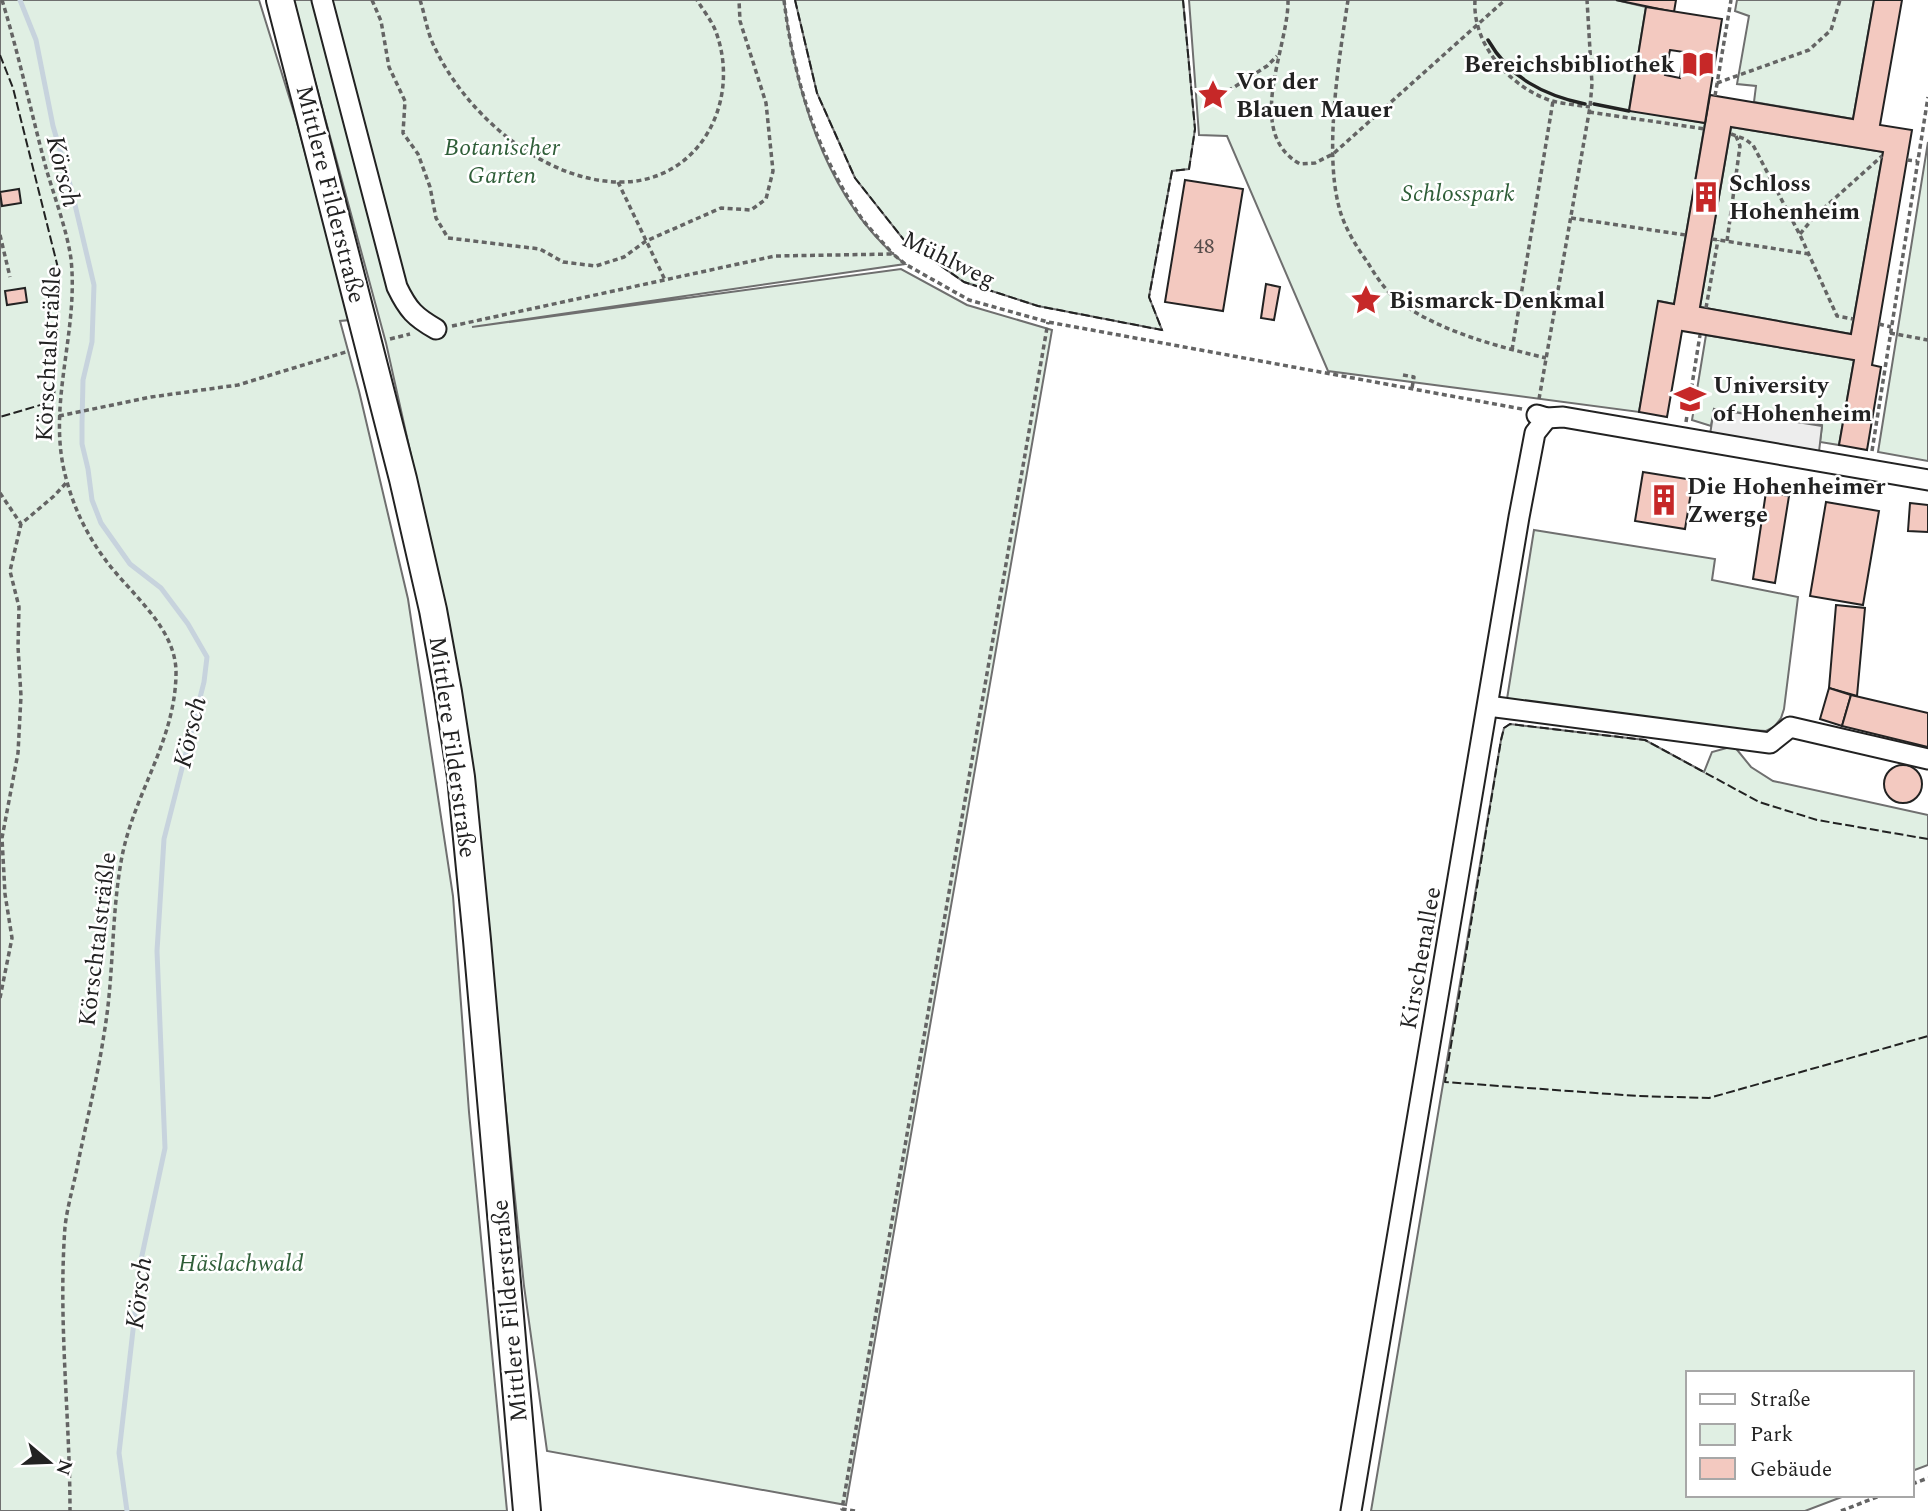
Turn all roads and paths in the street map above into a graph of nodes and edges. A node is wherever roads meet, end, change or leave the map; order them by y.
1 (2, 0) edge
2 (280, 0) edge
3 (322, 0) edge
4 (372, 0) edge
5 (421, 0) edge
6 (697, 0) edge
7 (738, 0) edge
8 (784, 0) edge
9 (1288, 0) edge
10 (1348, 0) edge
11 (1475, 0) edge
12 (1505, 0) edge
13 (1587, 0) edge
14 (1731, 0) edge
15 (1840, 0) edge
16 (1477, 23) junction
17 (1279, 55) junction
18 (1717, 83) junction
19 (1228, 91) dead end
20 (1715, 96) dead end
21 (1928, 97) edge
22 (1553, 101) junction
23 (1589, 109) junction
24 (1705, 129) dead end
25 (1333, 155) junction
26 (1882, 156) dead end
27 (1907, 160) dead end
28 (1917, 161) junction
29 (618, 182) junction
30 (1571, 218) junction
31 (0, 235) edge
32 (1686, 235) dead end
33 (1800, 235) junction
34 (646, 241) junction
35 (1727, 242) junction
36 (893, 254) junction
37 (1809, 254) junction
38 (10, 277) dead end
39 (665, 280) junction
40 (1706, 308) dead end
41 (1853, 319) dead end
42 (1048, 323) junction
43 (1879, 324) dead end
44 (1891, 327) junction
45 (436, 329) junction
46 (1890, 333) junction
47 (1700, 335) dead end
48 (1928, 340) edge
49 (369, 345) junction
50 (1512, 350) junction
51 (1546, 358) junction
52 (1403, 375) dead end
53 (1412, 388) junction
54 (59, 416) junction
55 (1542, 417) junction
56 (1684, 437) junction
57 (1869, 470) junction
58 (1928, 480) edge
59 (66, 482) junction
60 (0, 493) edge
61 (21, 524) junction
62 (1488, 706) junction
63 (1928, 759) edge
64 (0, 998) edge
65 (1876, 1497) edge
66 (70, 1511) edge
67 (527, 1511) edge
68 (855, 1511) edge
69 (1351, 1511) edge
70 (1841, 1511) edge

1 - 54 path, Körschtalsträßle
2 - 49 main road, Mittlere Filderstraße
3 - 45 street
4 - 34 path
5 - 29 path
6 - 29 path
7 - 34 path
8 - 36 path
9 - 17 path
10 - 25 path
11 - 16 path
12 - 16 path
13 - 23 path
14 - 18 path
15 - 18 path
16 - 22 path
16 - 25 path
17 - 19 path
17 - 25 path
18 - 20 path
21 - 28 path
22 - 23 path
22 - 50 path
23 - 24 path
23 - 30 path
25 - 50 path
26 - 33 path
27 - 28 path
28 - 44 path
29 - 34 path
30 - 32 path
30 - 51 path
31 - 38 path
33 - 35 path
33 - 37 path
34 - 39 path
35 - 37 path
35 - 40 path
36 - 39 path, Mühlweg
36 - 42 path, Mühlweg
37 - 41 path
39 - 45 path, Mühlweg
42 - 53 path, Mühlweg
42 - 68 path
43 - 44 path
44 - 46 path
45 - 49 path, Mühlweg
46 - 48 path
46 - 57 path
47 - 56 path
49 - 54 path, Mühlweg
49 - 67 main road, Mittlere Filderstraße
50 - 51 path
51 - 55 path
52 - 53 path
53 - 55 path, Mühlweg
54 - 59 path, Körschtalsträßle
55 - 56 street
55 - 62 street, Kirschenallee
56 - 57 street
57 - 58 street
59 - 61 path
59 - 66 path, Körschtalsträßle
60 - 61 path
61 - 64 path
62 - 63 street
62 - 69 street, Kirschenallee
65 - 70 path

